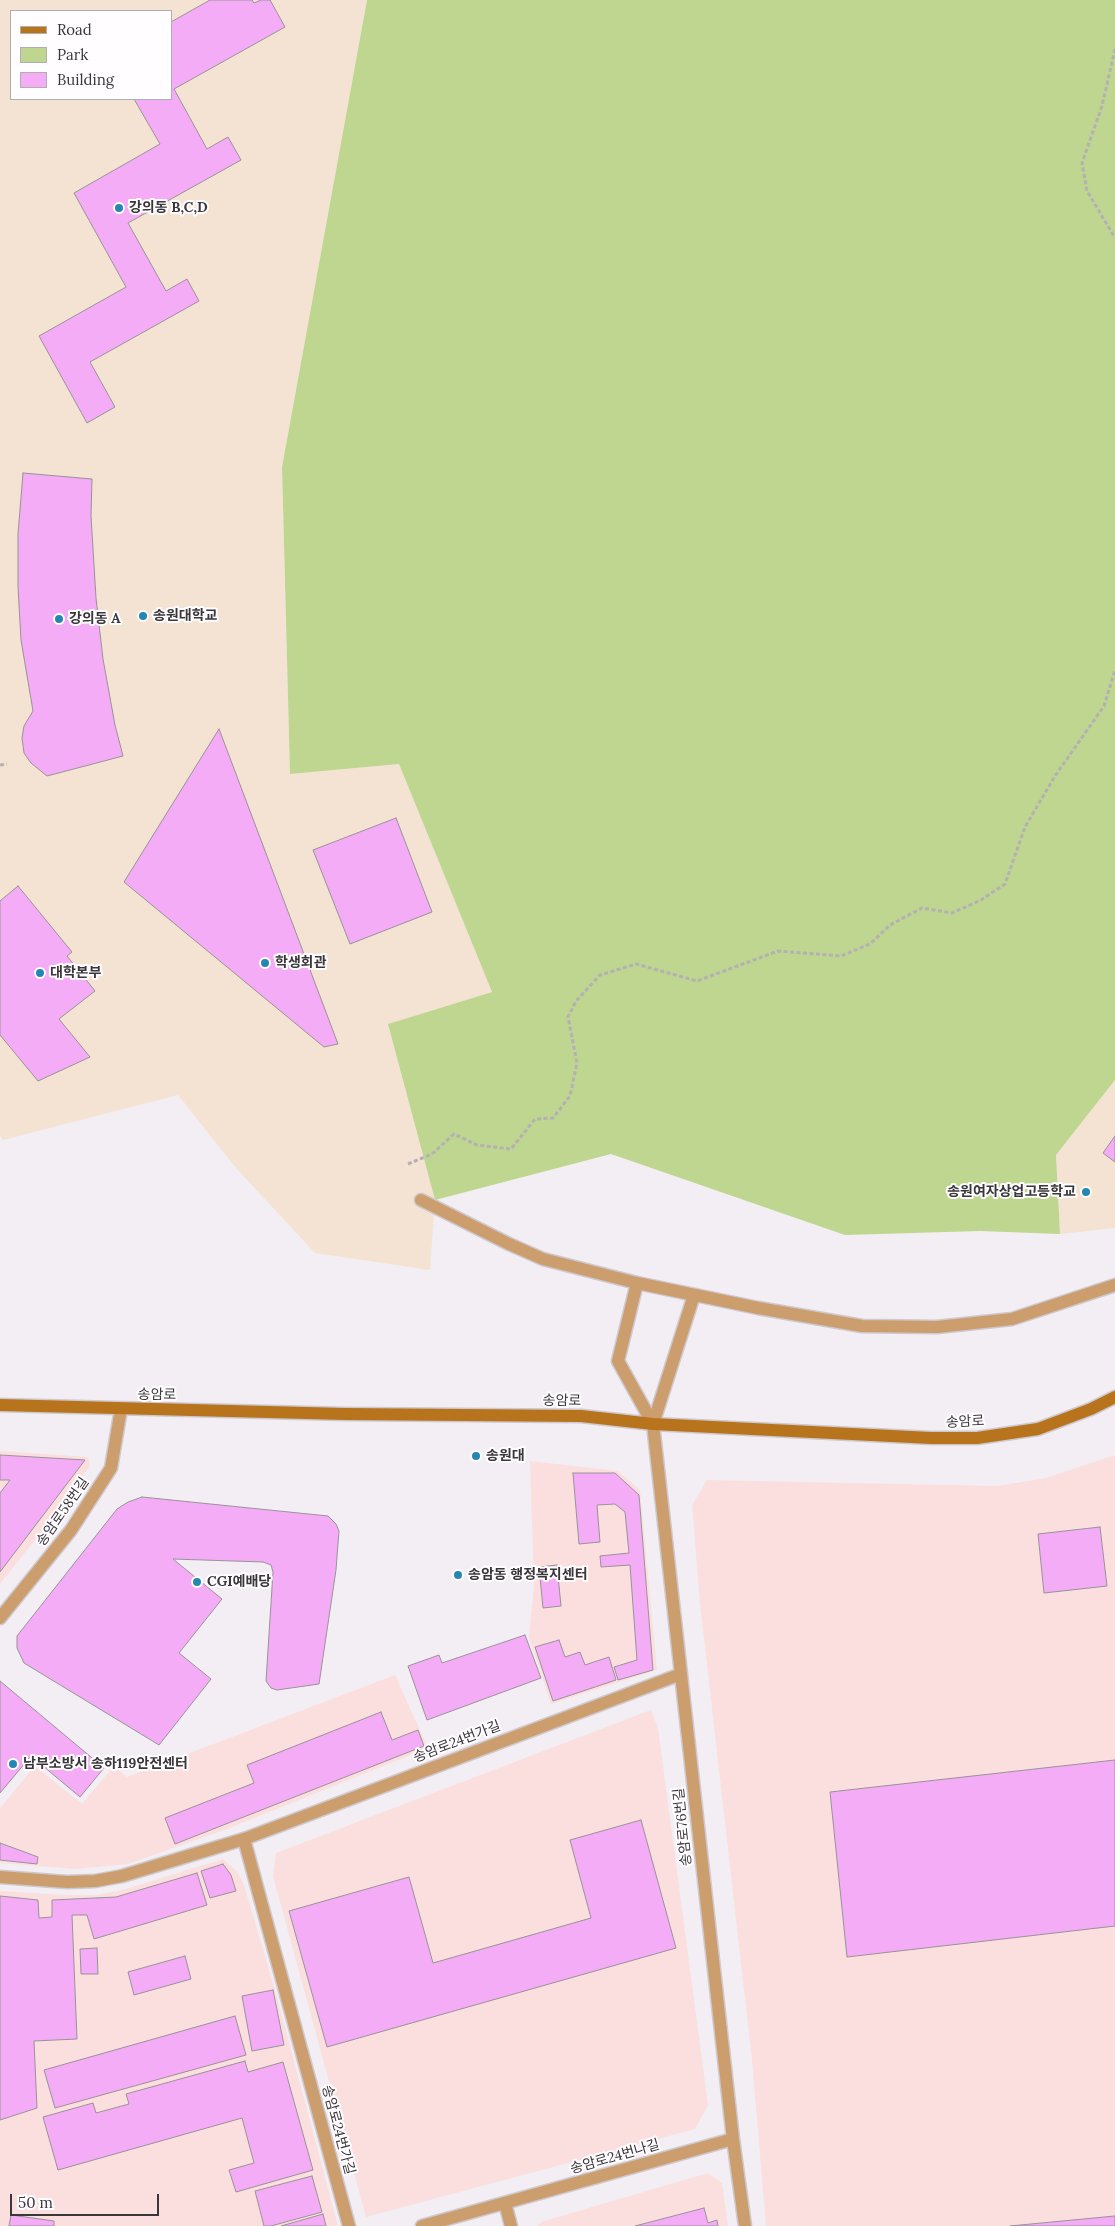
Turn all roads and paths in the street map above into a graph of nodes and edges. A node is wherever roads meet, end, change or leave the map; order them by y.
1 (1115, 49) edge
2 (1115, 238) edge
3 (1115, 670) edge
4 (7, 764) dead end
5 (0, 765) edge
6 (408, 1164) dead end
7 (421, 1200) dead end
8 (637, 1283) junction
9 (1115, 1285) edge
10 (694, 1295) junction
11 (1115, 1397) edge
12 (0, 1405) edge
13 (121, 1409) junction
14 (653, 1424) junction
15 (0, 1618) edge
16 (681, 1674) junction
17 (244, 1839) junction
18 (0, 1877) edge
19 (733, 2139) junction
20 (504, 2203) junction
21 (349, 2226) edge
22 (422, 2226) edge
23 (511, 2226) edge
24 (745, 2226) edge

1 - 2 path
3 - 6 path
4 - 5 path
7 - 8 street
8 - 10 street
8 - 14 street
9 - 10 street
10 - 14 street
11 - 14 main road, 송암로
12 - 13 main road, 송암로
13 - 14 main road, 송암로
13 - 15 street, 송암로58번길
14 - 16 street, 송암로76번길
16 - 17 street, 송암로24번가길
16 - 19 street, 송암로76번길
17 - 18 street, 송암로24번가길
17 - 21 street, 송암로24번가길
19 - 20 street, 송암로24번나길
19 - 24 street, 송암로76번길
20 - 22 street, 송암로24번나길
20 - 23 street

